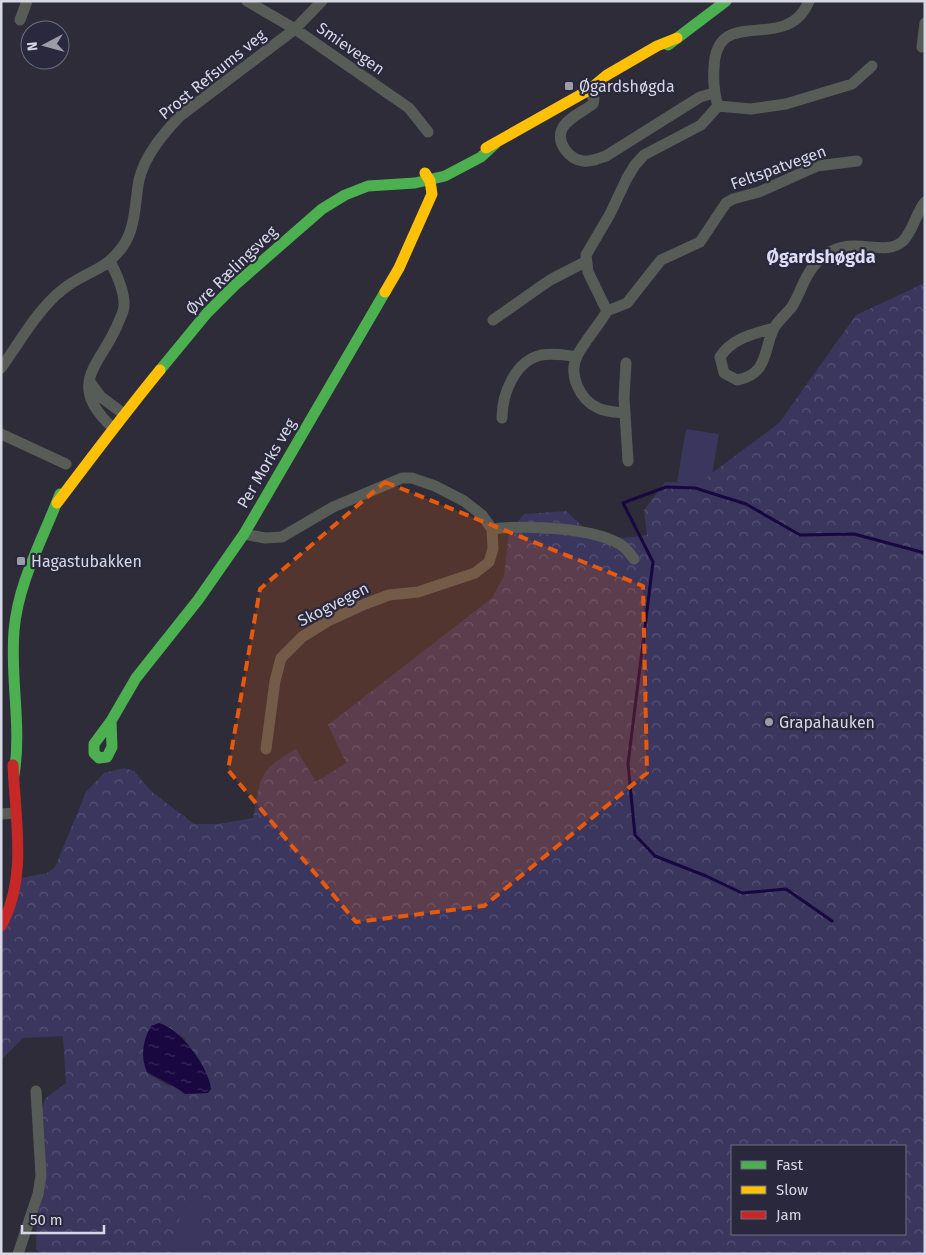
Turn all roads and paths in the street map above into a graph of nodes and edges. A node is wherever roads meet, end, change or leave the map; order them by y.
1 (27, 1) edge
2 (247, 1) edge
3 (322, 1) edge
4 (726, 1) edge
5 (809, 1) edge
6 (20, 20) dead end
7 (925, 23) edge
8 (295, 29) junction
9 (922, 47) dead end
10 (872, 66) dead end
11 (591, 89) junction
12 (714, 93) junction
13 (718, 106) junction
14 (428, 132) dead end
15 (857, 161) dead end
16 (425, 179) junction
17 (925, 202) edge
18 (585, 262) junction
19 (110, 263) junction
20 (607, 311) junction
21 (493, 320) dead end
22 (774, 328) junction
23 (576, 357) junction
24 (626, 363) dead end
25 (1, 368) edge
26 (90, 382) junction
27 (624, 413) junction
28 (124, 414) junction
29 (502, 418) dead end
30 (109, 432) junction
31 (1, 434) edge
32 (628, 461) dead end
33 (66, 464) dead end
34 (492, 529) junction
35 (244, 534) junction
36 (634, 559) dead end
37 (111, 721) dead end
38 (266, 750) dead end
39 (15, 813) junction
40 (1, 814) edge
41 (1, 926) edge
42 (36, 1091) dead end
43 (18, 1254) edge

1 - 6 street
2 - 8 street, Smievegen
3 - 8 street, Prost Refsums veg
4 - 11 main road, Øvre Rælingsveg
5 - 12 street
7 - 9 street
8 - 14 street, Smievegen
8 - 19 street, Prost Refsums veg
10 - 13 street
11 - 12 street
11 - 16 main road, Øvre Rælingsveg
12 - 13 street
13 - 18 street
15 - 20 street, Feltspatvegen
16 - 28 main road, Øvre Rælingsveg
16 - 35 main road, Per Morks veg
17 - 22 street
18 - 20 street
18 - 21 street
19 - 25 street, Prost Refsums veg
19 - 26 street
20 - 23 street
22 - 22 street
23 - 27 street
23 - 29 street
24 - 27 street
26 - 28 street
26 - 30 street
27 - 32 street
28 - 30 main road, Øvre Rælingsveg
30 - 39 main road, Øvre Rælingsveg
31 - 33 street
34 - 35 street
34 - 36 street
34 - 38 street, Skogvegen
35 - 37 main road, Per Morks veg
39 - 40 street
39 - 41 main road, Øvre Rælingsveg
42 - 43 street

